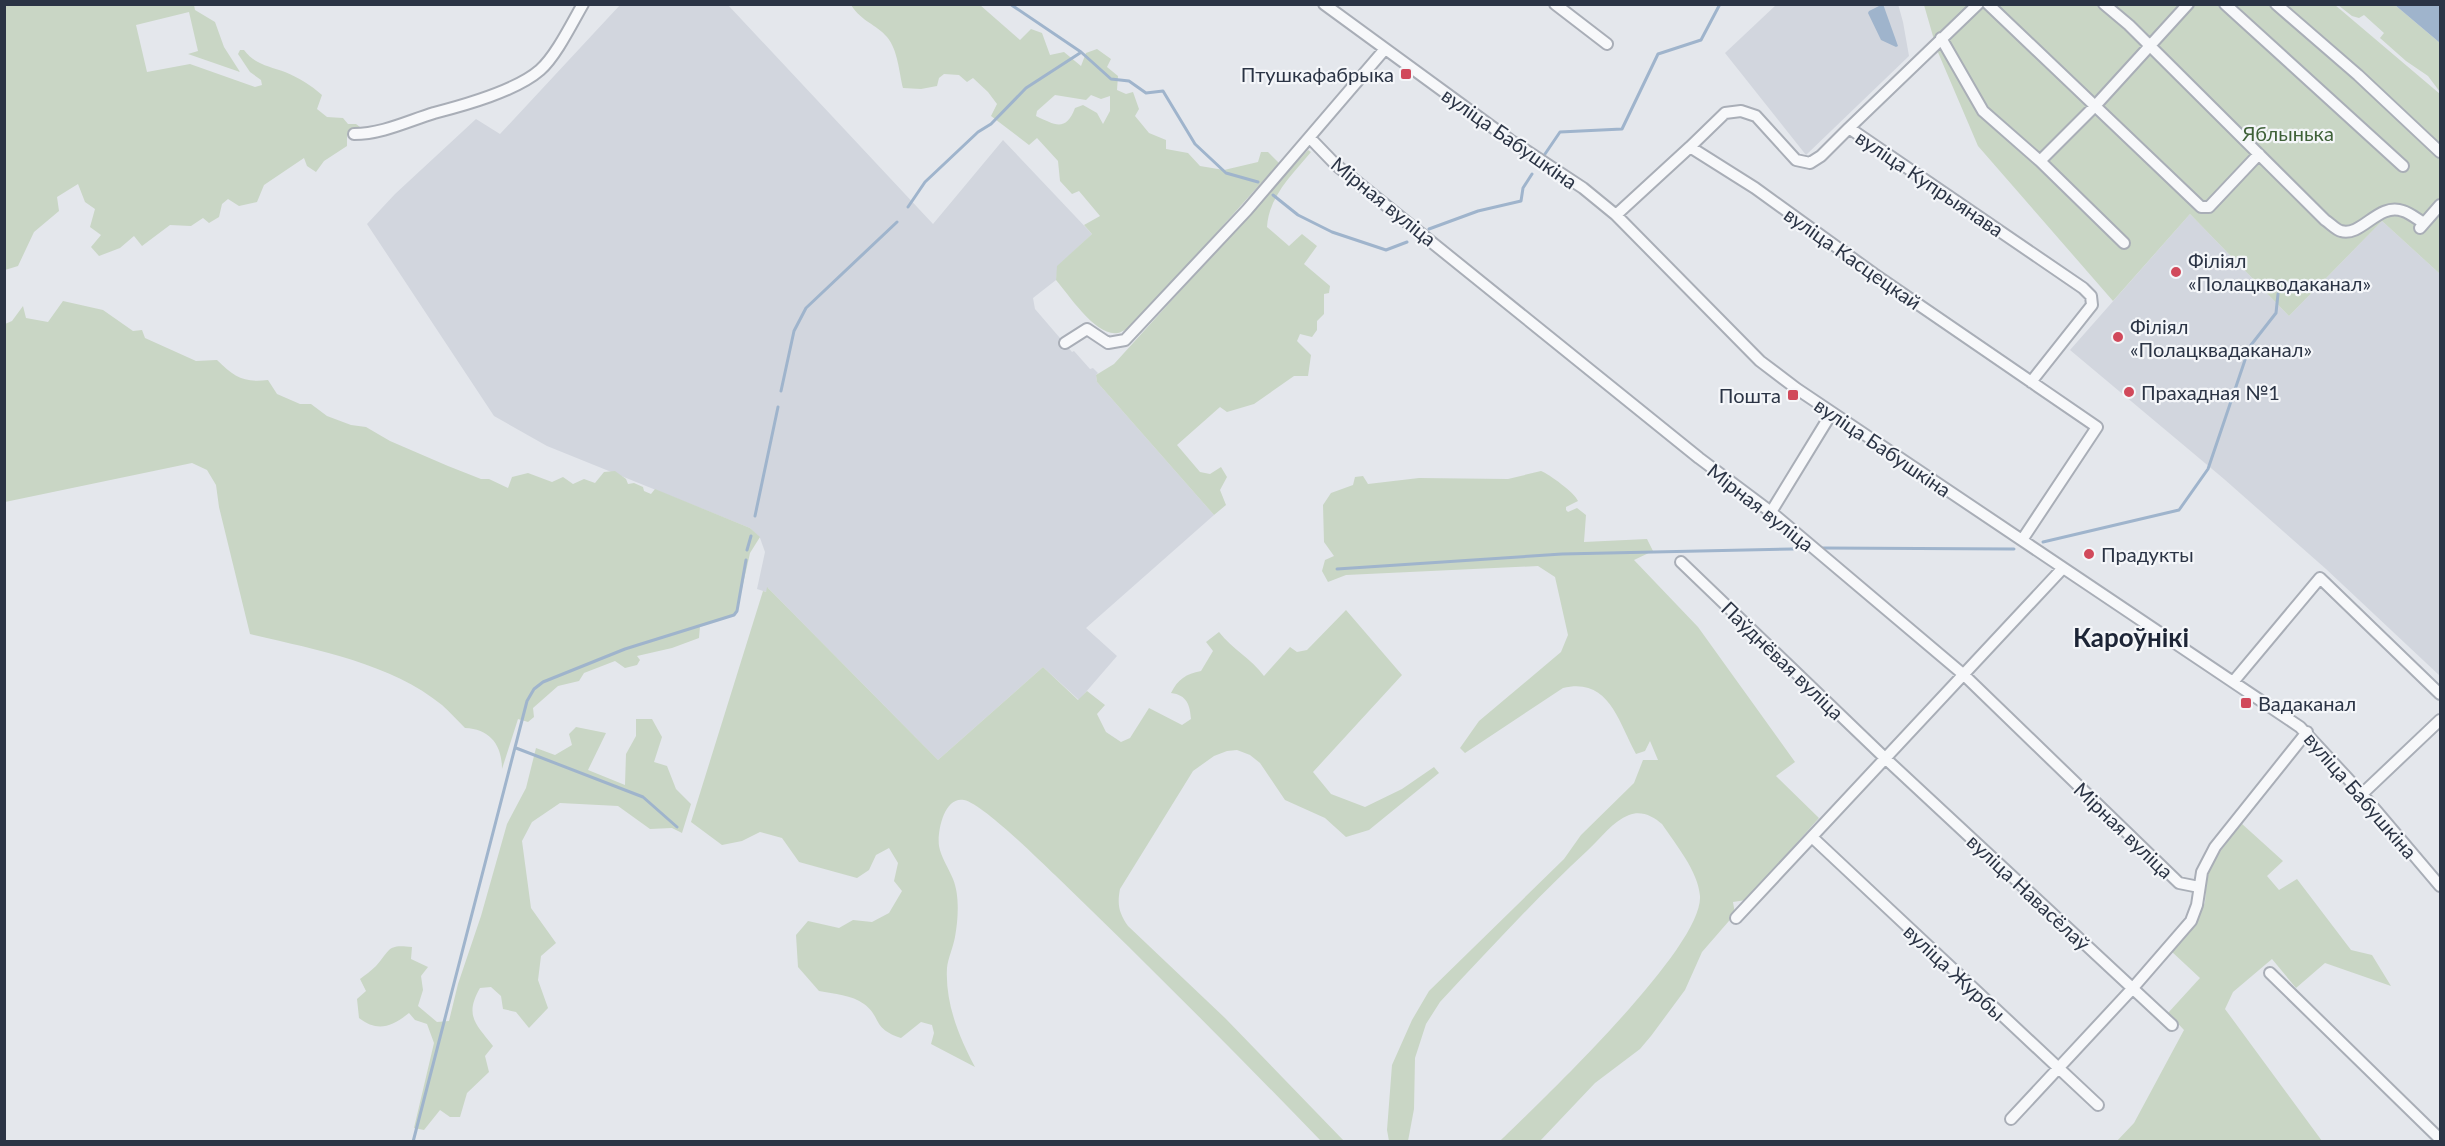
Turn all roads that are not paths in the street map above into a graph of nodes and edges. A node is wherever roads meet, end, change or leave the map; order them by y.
1 (583, 4) edge
2 (1324, 4) edge
3 (1555, 4) edge
4 (1978, 4) edge
5 (1988, 4) edge
6 (2104, 4) edge
7 (2188, 4) edge
8 (2225, 4) edge
9 (2276, 4) edge
10 (1941, 38) junction
11 (1607, 44) dead end
12 (2149, 45) junction
13 (1385, 49) junction
14 (2095, 106) junction
15 (1849, 128) junction
16 (354, 134) dead end
17 (1310, 138) junction
18 (1690, 147) junction
19 (2440, 152) edge
20 (2259, 154) junction
21 (2040, 161) junction
22 (2403, 166) dead end
23 (2440, 205) edge
24 (1616, 215) junction
25 (2124, 243) dead end
26 (1065, 343) dead end
27 (2031, 382) junction
28 (1831, 414) junction
29 (1771, 512) junction
30 (2022, 540) junction
31 (1681, 562) dead end
32 (2063, 568) junction
33 (1964, 675) junction
34 (2233, 682) junction
35 (2440, 694) edge
36 (2440, 720) edge
37 (2307, 732) junction
38 (1886, 759) junction
39 (2362, 794) junction
40 (1813, 838) junction
41 (2199, 886) junction
42 (2440, 886) edge
43 (1736, 918) dead end
44 (2270, 973) dead end
45 (2132, 988) junction
46 (2172, 1025) dead end
47 (2058, 1068) junction
48 (2098, 1105) dead end
49 (2012, 1119) dead end
50 (2440, 1139) edge

1 - 16 street
2 - 13 street, вуліца Бабушкіна
3 - 11 street
4 - 10 street
5 - 14 street
6 - 12 street
7 - 12 street
8 - 22 street
9 - 19 street
10 - 15 street
10 - 21 street
12 - 14 street
12 - 20 street
13 - 17 street
13 - 24 street, вуліца Бабушкіна
14 - 20 street
14 - 21 street
15 - 18 street, вуліца Купрыянава
15 - 27 street, вуліца Купрыянава
17 - 26 street
17 - 29 street, Мірная вуліца
18 - 24 street
18 - 27 street, вуліца Касцецкай
20 - 23 street
21 - 25 street
24 - 28 street, вуліца Бабушкіна
27 - 30 street, вуліца Касцецкай
28 - 29 street
28 - 30 street, вуліца Бабушкіна
29 - 33 street, Мірная вуліца
30 - 32 street, вуліца Бабушкіна
31 - 38 street, Паўднёвая вуліца
32 - 33 street
32 - 34 street, вуліца Бабушкіна
33 - 38 street
33 - 41 street, Мірная вуліца
34 - 35 street
34 - 37 street, вуліца Бабушкіна
36 - 39 street
37 - 39 street, вуліца Бабушкіна
37 - 41 street
38 - 40 street
38 - 45 street, вуліца Навасёлаў
39 - 42 street, вуліца Бабушкіна
40 - 43 street
40 - 47 street, вуліца Журбы
41 - 45 street
44 - 50 street
45 - 46 street, вуліца Навасёлаў
45 - 47 street
47 - 48 street, вуліца Журбы
47 - 49 street

